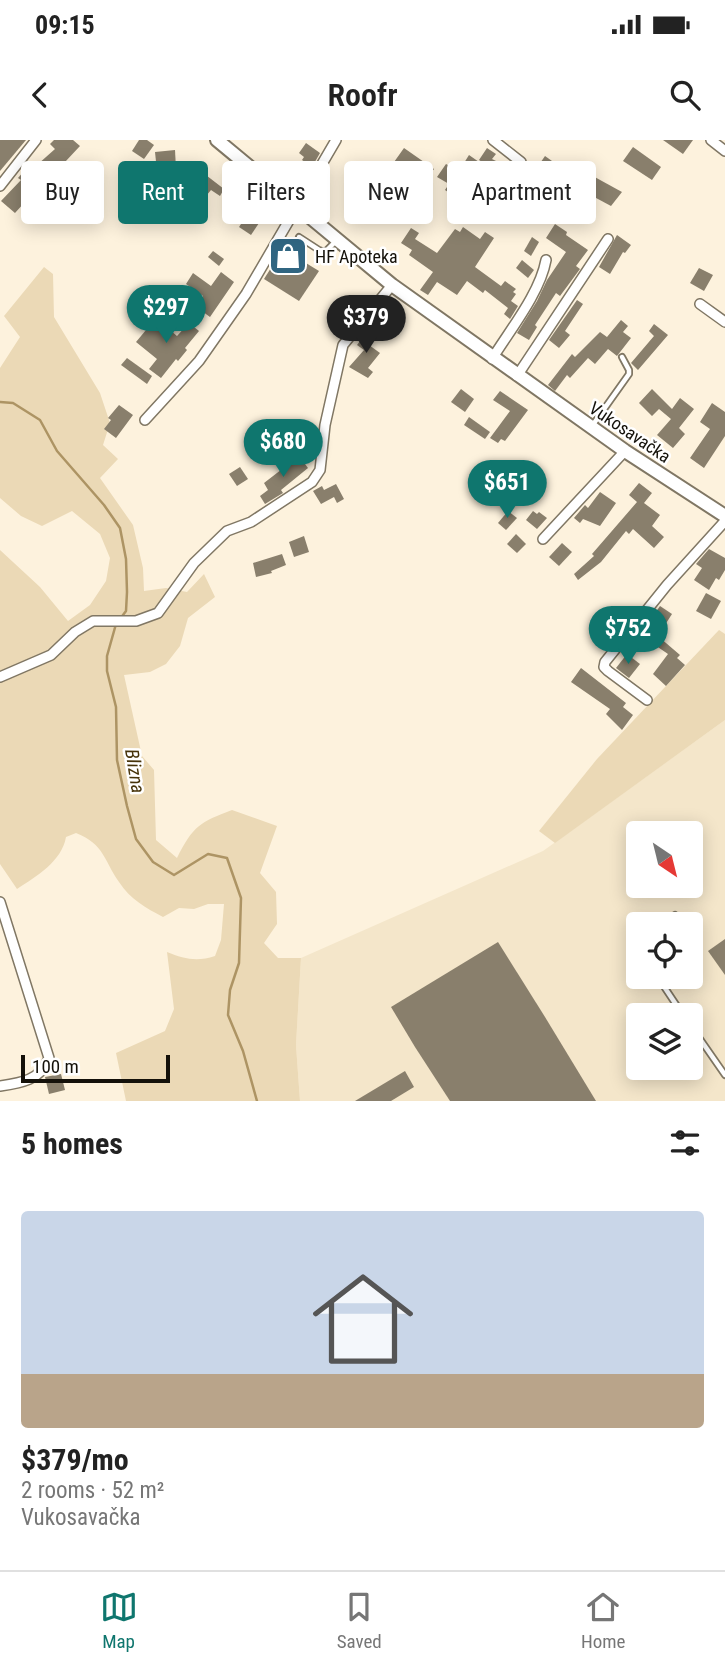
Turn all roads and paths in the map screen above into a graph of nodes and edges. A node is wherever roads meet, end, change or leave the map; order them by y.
1 (36, 140) edge
2 (217, 140) edge
3 (336, 140) edge
4 (493, 140) edge
5 (711, 140) edge
6 (725, 151) edge
7 (243, 161) edge
8 (323, 161) edge
9 (520, 161) edge
10 (0, 186) edge
11 (285, 224) edge
12 (318, 224) edge
13 (299, 237) dead end
14 (608, 239) dead end
15 (337, 240) junction
16 (546, 260) dead end
17 (392, 285) junction
18 (700, 304) dead end
19 (725, 322) edge
20 (622, 357) dead end
21 (492, 359) junction
22 (517, 376) junction
23 (145, 420) dead end
24 (591, 427) junction
25 (625, 451) junction
26 (725, 518) edge
27 (543, 539) dead end
28 (0, 677) edge
29 (648, 700) dead end
30 (0, 902) edge
31 (703, 1043) edge
32 (725, 1074) edge
33 (0, 1086) edge

1 - 10 street
2 - 7 main road, Vukosavačka
3 - 8 street
4 - 9 street
5 - 6 street
11 - 23 street
12 - 15 main road, Vukosavačka
13 - 15 lane
14 - 22 street
15 - 17 main road, Vukosavačka
16 - 21 street
17 - 21 main road, Vukosavačka
17 - 28 street
18 - 19 street
20 - 24 lane
21 - 22 main road, Vukosavačka
22 - 24 main road, Vukosavačka
24 - 25 main road, Vukosavačka
25 - 26 main road, Vukosavačka
25 - 27 street
26 - 29 street
30 - 33 street
31 - 32 lane

